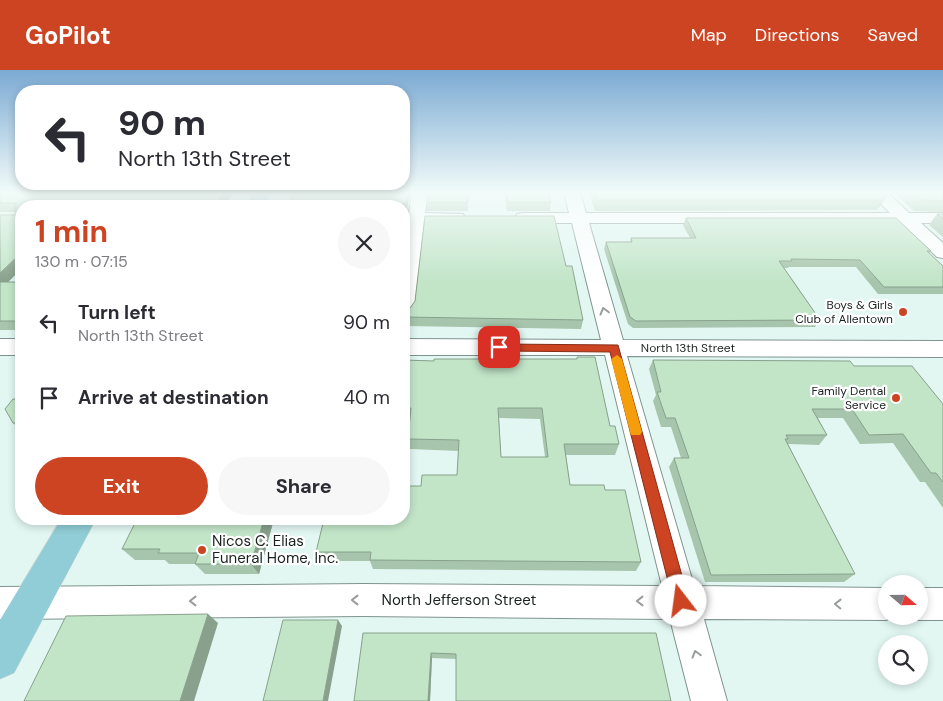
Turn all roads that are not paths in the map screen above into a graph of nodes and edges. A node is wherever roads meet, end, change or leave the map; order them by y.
1 (579, 221) edge
2 (909, 221) edge
3 (943, 253) edge
4 (0, 347) edge
5 (15, 347) edge
6 (410, 347) edge
7 (614, 348) junction
8 (943, 348) edge
9 (74, 525) edge
10 (681, 601) junction
11 (16, 603) edge
12 (878, 604) edge
13 (928, 604) edge
14 (943, 604) edge
15 (0, 659) edge
16 (709, 701) edge

7 -> 1 street
2 - 3 street
4 - 5 street
6 - 7 street, North 13th Street
7 - 8 street, North 13th Street
7 - 10 street
9 - 11 main road
10 -> 11 street, North Jefferson Street
12 -> 10 street, North Jefferson Street
16 -> 10 street
11 - 15 main road
13 - 14 street

